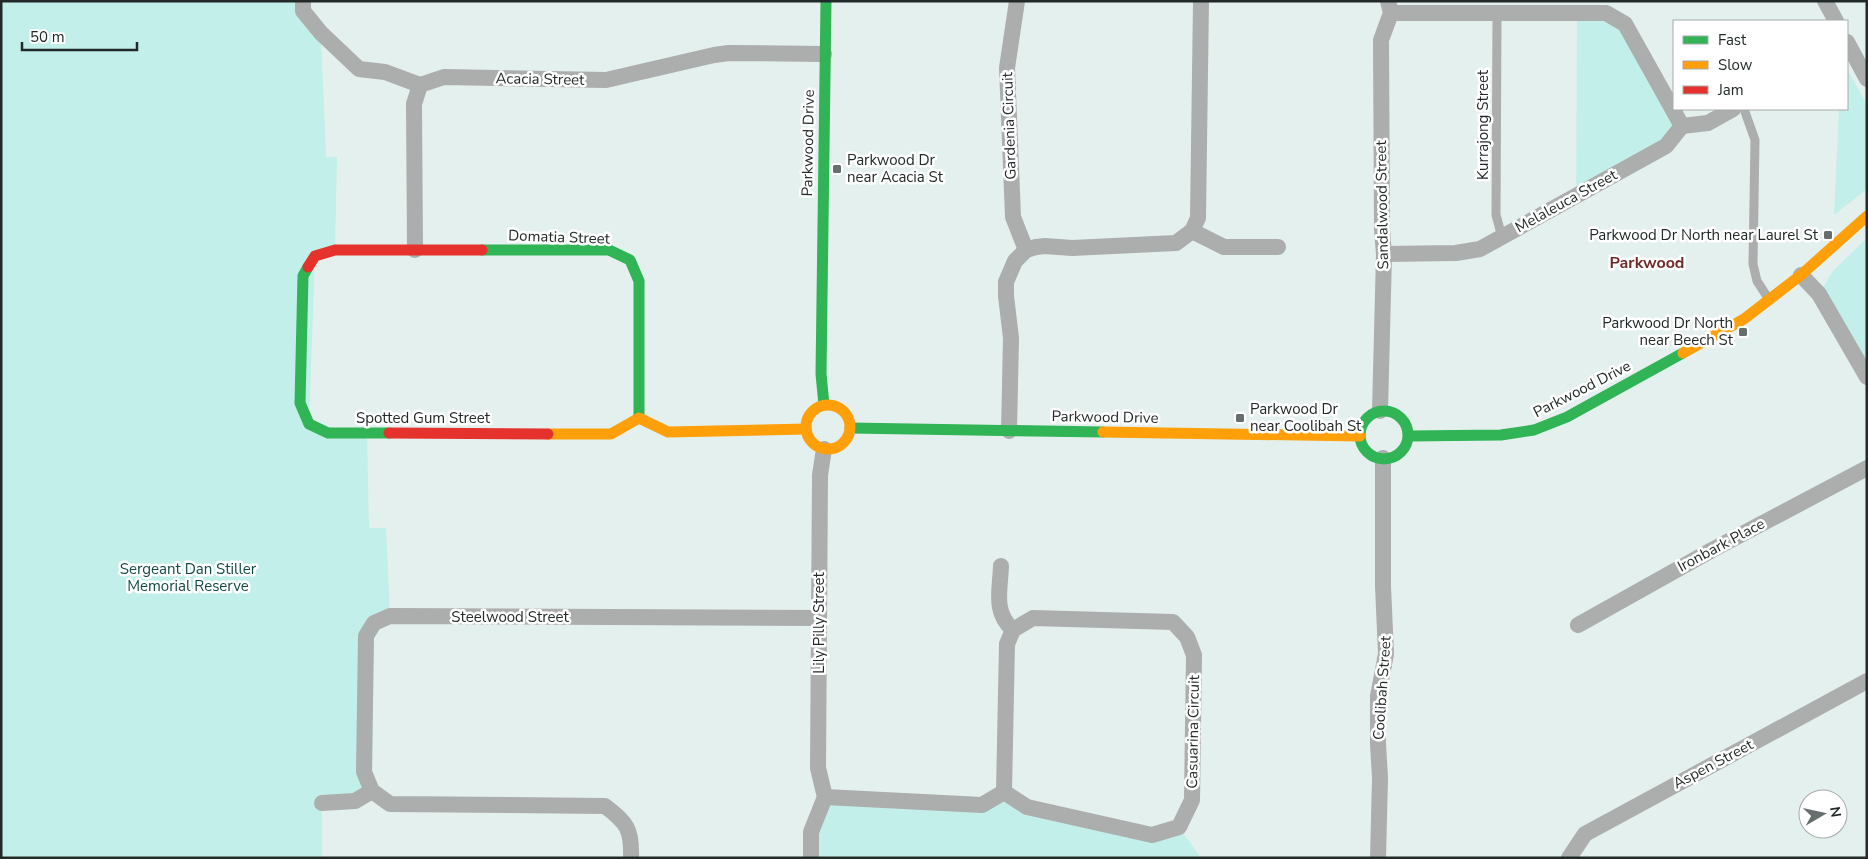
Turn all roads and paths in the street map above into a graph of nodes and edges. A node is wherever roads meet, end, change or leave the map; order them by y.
1 (303, 1) edge
2 (826, 1) edge
3 (1017, 1) edge
4 (1201, 1) edge
5 (1825, 1) edge
6 (1389, 7) edge
7 (1498, 14) junction
8 (1835, 20) edge
9 (1848, 46) edge
10 (824, 54) junction
11 (1867, 79) edge
12 (420, 85) junction
13 (1673, 110) edge
14 (1673, 110) edge
15 (1731, 110) edge
16 (1744, 110) edge
17 (1682, 126) junction
18 (1867, 216) edge
19 (1192, 231) junction
20 (1502, 237) junction
21 (1278, 246) dead end
22 (415, 250) junction
23 (1026, 250) junction
24 (1384, 254) junction
25 (1801, 276) junction
26 (1770, 300) junction
27 (1867, 377) edge
28 (824, 405) junction
29 (1380, 411) junction
30 (639, 418) junction
31 (850, 428) junction
32 (806, 430) junction
33 (1009, 431) junction
34 (1360, 436) junction
35 (1409, 436) junction
36 (824, 449) junction
37 (1383, 458) junction
38 (1867, 468) edge
39 (1001, 566) dead end
40 (819, 618) junction
41 (1578, 625) dead end
42 (1013, 630) junction
43 (1867, 681) edge
44 (372, 791) junction
45 (1004, 792) junction
46 (825, 797) junction
47 (322, 803) dead end
48 (631, 858) edge
49 (811, 858) edge
50 (1378, 858) edge
51 (1569, 858) edge

1 - 12 street
2 - 10 street, Parkwood Drive
3 - 23 street, Gardenia Circuit
4 - 19 street
5 - 8 street
6 - 7 street
6 - 24 street, Sandalwood Street
7 - 14 street
7 - 20 lane, Kurrajong Street
9 - 11 street
10 - 12 street, Acacia Street
10 - 28 street, Parkwood Drive
12 - 22 street
13 - 17 street
15 - 17 street
16 - 26 lane
17 - 20 street, Melaleuca Street
18 - 25 street, Parkwood Drive
19 - 21 street
19 - 23 street
20 - 24 street, Melaleuca Street
22 - 30 street, Domatia Street
22 - 30 street, Spotted Gum Street
23 - 33 street
24 - 29 street, Sandalwood Street
25 - 26 street, Parkwood Drive
25 - 27 street
26 - 35 street, Parkwood Drive
28 - 31 street
28 - 32 street
29 - 34 street
29 - 35 street
30 - 32 street
31 - 33 street, Parkwood Drive
31 - 36 street
32 - 36 street
33 - 34 street, Parkwood Drive
34 - 37 street
35 - 37 street
36 - 40 street, Lily Pilly Street
37 - 50 street, Coolibah Street
38 - 41 street, Ironbark Place
39 - 42 street
40 - 44 street, Steelwood Street
40 - 46 street, Lily Pilly Street
42 - 45 street
42 - 45 street, Casuarina Circuit
43 - 51 street, Aspen Street
44 - 47 street
44 - 48 street
45 - 46 street
46 - 49 street

